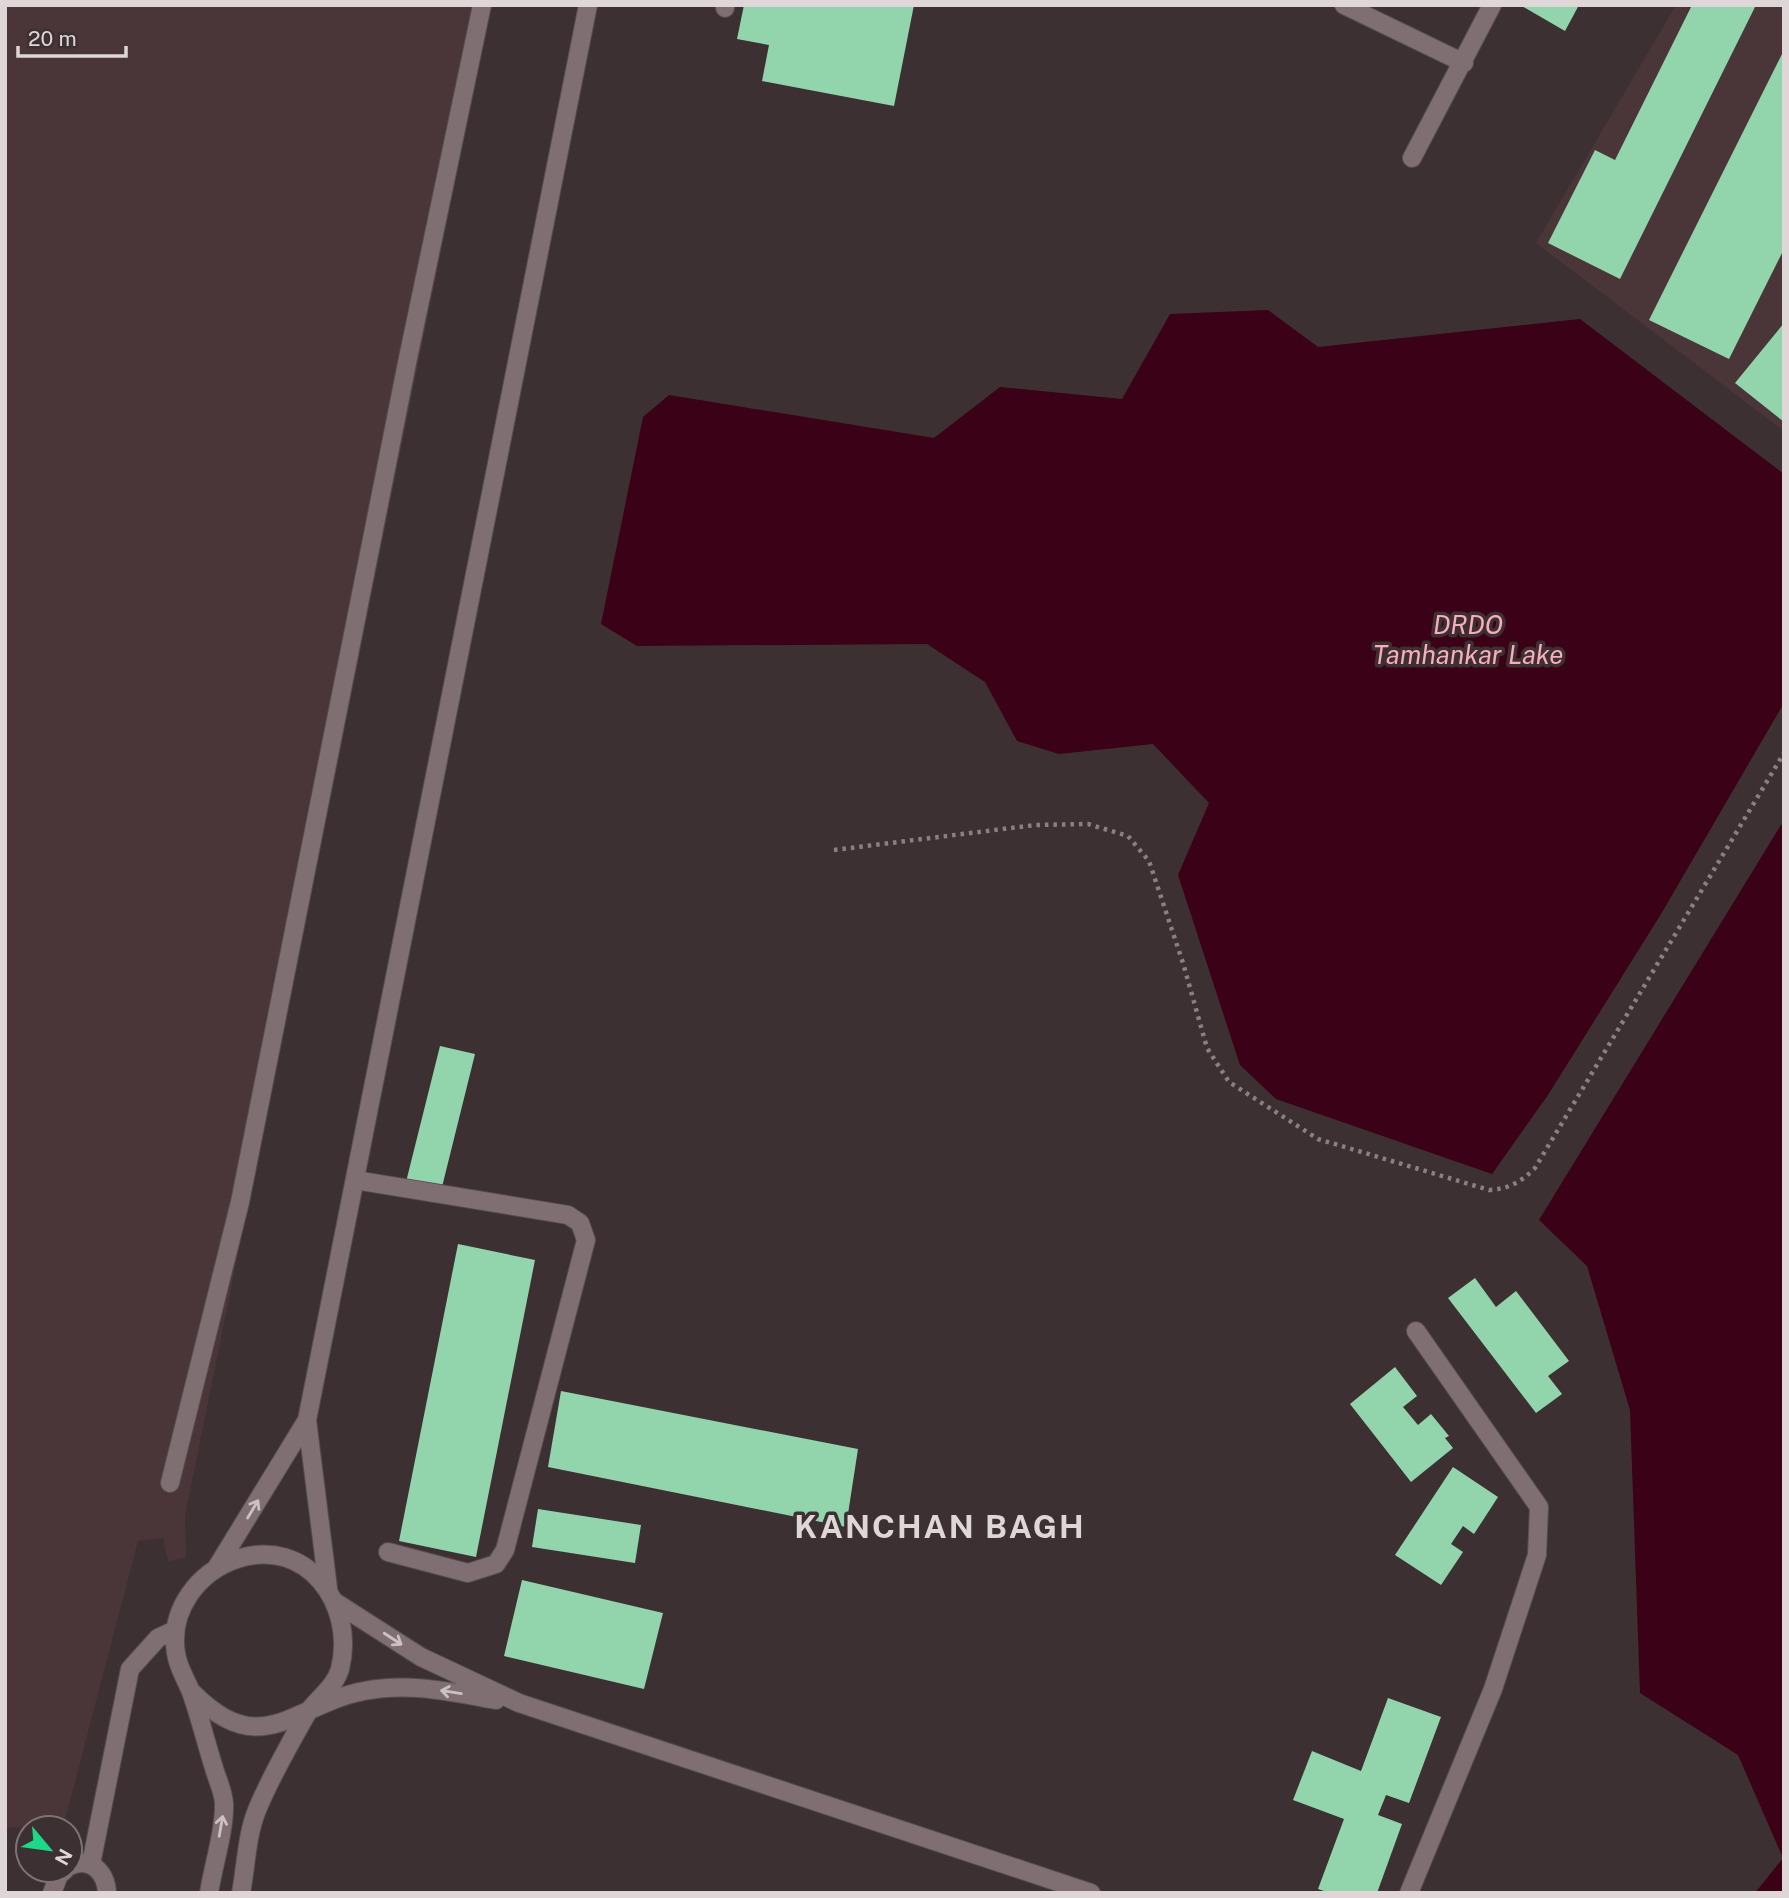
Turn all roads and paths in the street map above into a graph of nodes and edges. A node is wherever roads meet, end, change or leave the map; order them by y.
1 (482, 5) edge
2 (587, 5) edge
3 (1344, 5) edge
4 (1492, 5) edge
5 (1464, 64) junction
6 (1412, 158) dead end
7 (1784, 752) edge
8 (834, 850) dead end
9 (355, 1180) junction
10 (1416, 1331) dead end
11 (307, 1420) junction
12 (170, 1483) dead end
13 (388, 1552) dead end
14 (217, 1567) junction
15 (331, 1595) junction
16 (176, 1630) junction
17 (190, 1690) junction
18 (519, 1703) junction
19 (308, 1713) junction
20 (84, 1862) edge
21 (91, 1864) junction
22 (107, 1893) edge
23 (209, 1893) edge
24 (241, 1893) edge
25 (1091, 1893) edge
26 (1409, 1893) edge

1 - 12 street
2 - 9 street
3 - 5 street
4 - 5 street
5 - 6 street
7 - 8 path
9 - 11 street
9 - 13 street
10 - 26 street
14 -> 11 street
11 - 15 street
14 - 15 street
14 - 16 street
15 -> 18 street
15 - 19 street
16 - 17 street
16 - 21 street
17 - 19 street
23 -> 17 street
18 -> 19 street
18 - 25 street
19 - 24 street
20 - 21 street
21 - 22 street

